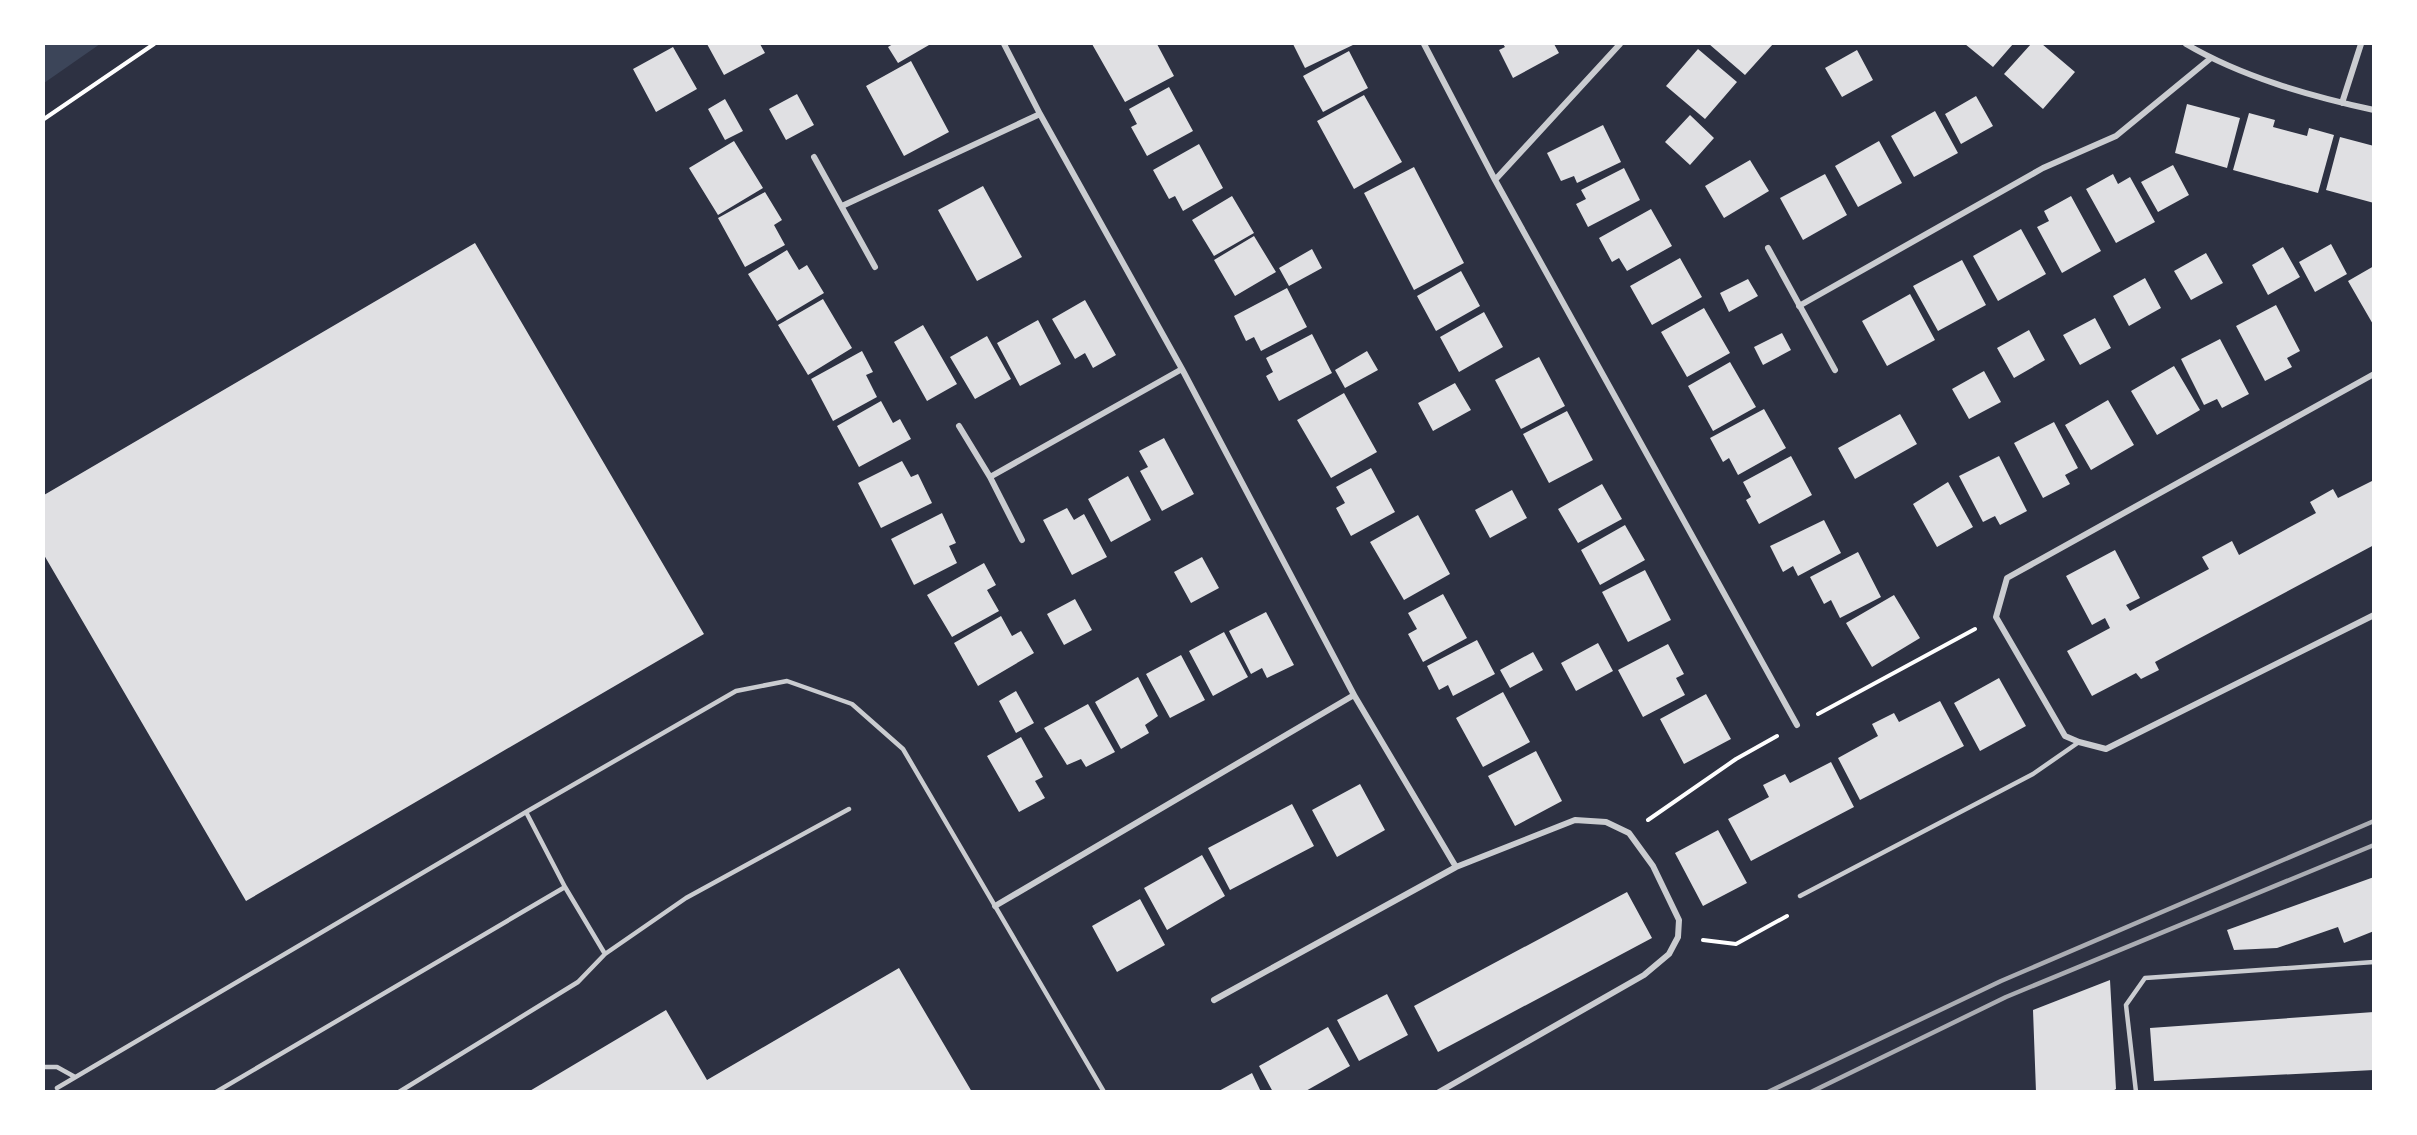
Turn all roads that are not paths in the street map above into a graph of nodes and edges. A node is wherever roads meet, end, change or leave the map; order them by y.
1 (1004, 44) edge
2 (1424, 44) edge
3 (1620, 44) edge
4 (2186, 44) edge
5 (2361, 44) edge
6 (2211, 58) junction
7 (2342, 103) junction
8 (2373, 110) edge
9 (1040, 114) junction
10 (814, 157) dead end
11 (1495, 180) junction
12 (842, 206) junction
13 (1768, 248) dead end
14 (875, 267) dead end
15 (1799, 306) junction
16 (1182, 369) junction
17 (1835, 370) dead end
18 (2373, 374) edge
19 (959, 426) dead end
20 (990, 477) junction
21 (1022, 540) dead end
22 (2373, 615) edge
23 (1354, 695) junction
24 (1797, 725) dead end
25 (2079, 742) junction
26 (849, 809) dead end
27 (526, 812) junction
28 (1456, 867) junction
29 (565, 887) junction
30 (1800, 896) road end
31 (995, 906) junction
32 (605, 954) junction
33 (2373, 962) edge
34 (1214, 1000) dead end
35 (44, 1067) edge
36 (75, 1077) junction
37 (57, 1088) dead end
38 (216, 1092) edge
39 (399, 1092) edge
40 (1104, 1092) edge
41 (1439, 1092) edge
42 (2136, 1092) edge

1 - 9 street
2 - 11 street
3 - 11 street
4 - 6 street
5 - 7 street
6 - 7 street
6 - 15 street
7 - 8 street
9 - 12 street
9 - 16 street
10 - 12 street
11 - 24 street
12 - 14 street
13 - 15 street
15 - 17 street
16 - 20 street
16 - 23 street
18 - 25 street
19 - 20 street
20 - 21 street
22 - 25 street
23 - 28 street
23 - 31 street
25 - 30 lane
26 - 32 lane
27 - 29 lane
27 - 31 lane
27 - 36 lane
28 - 34 street
28 - 41 street
29 - 32 lane
29 - 38 lane
31 - 40 lane
32 - 39 lane
33 - 42 lane
35 - 36 lane
36 - 37 lane

